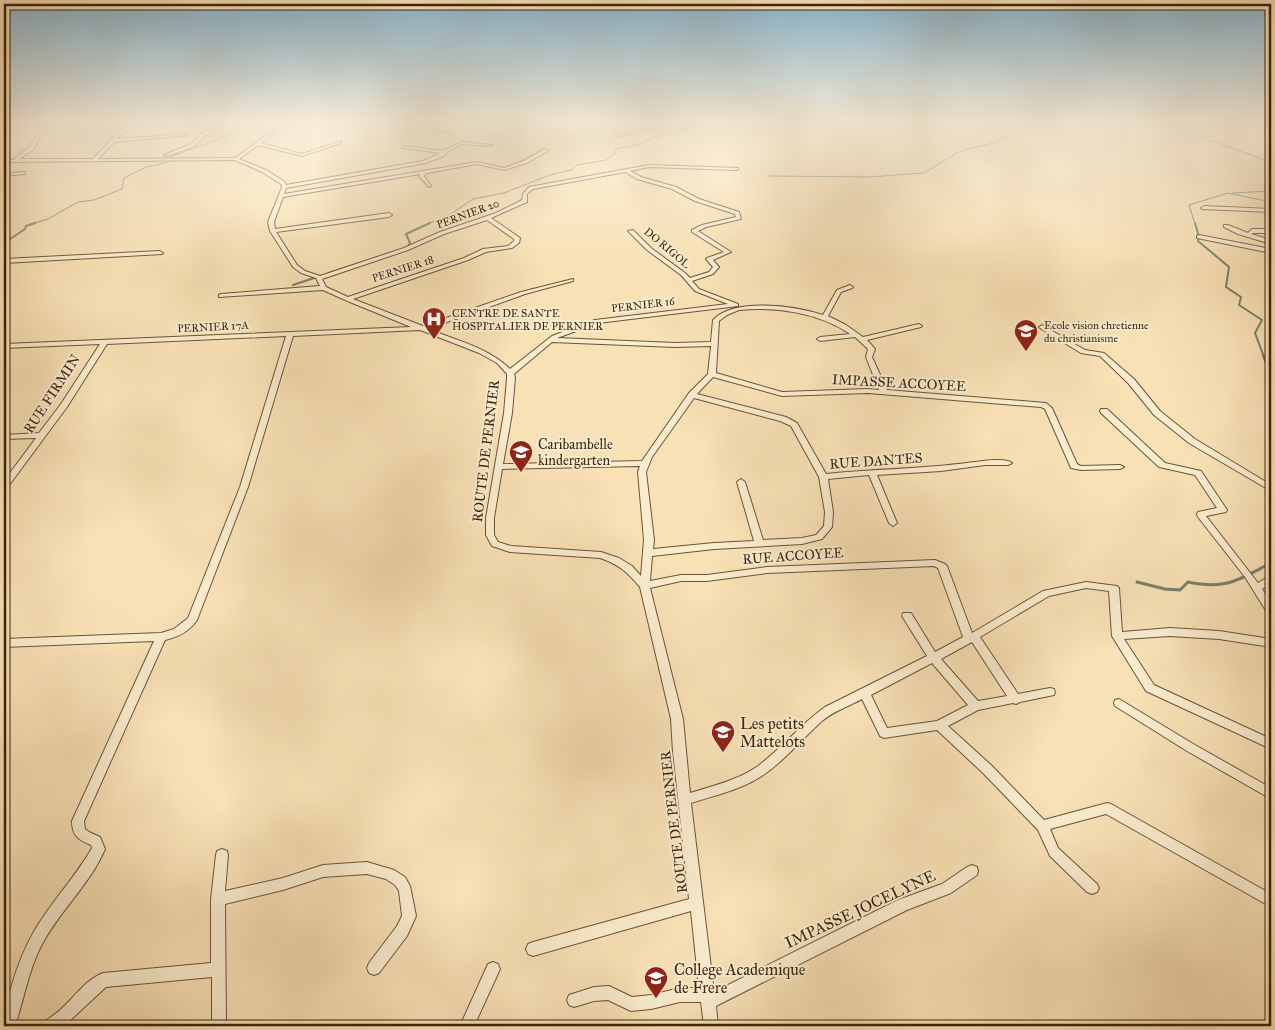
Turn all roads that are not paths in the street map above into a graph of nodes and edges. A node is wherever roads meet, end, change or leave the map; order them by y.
1 (262, 170) edge
2 (377, 170) edge
3 (432, 170) edge
4 (625, 170) joint
5 (426, 171) junction
6 (23, 173) dead end
7 (4, 175) edge
8 (284, 186) junction
9 (429, 186) dead end
10 (281, 196) junction
11 (4, 203) edge
12 (1204, 208) dead end
13 (4, 210) edge
14 (1271, 211) edge
15 (389, 215) dead end
16 (488, 218) junction
17 (1226, 226) dead end
18 (1271, 230) edge
19 (273, 231) junction
20 (631, 231) dead end
21 (1251, 235) junction
22 (1199, 237) dead end
23 (1271, 242) edge
24 (1271, 251) edge
25 (160, 253) dead end
26 (4, 260) edge
27 (319, 278) junction
28 (571, 280) dead end
29 (689, 280) junction
30 (850, 287) dead end
31 (324, 288) junction
32 (222, 296) dead end
33 (347, 298) junction
34 (735, 304) junction
35 (743, 308) junction
36 (824, 318) junction
37 (919, 326) dead end
38 (1042, 326) dead end
39 (424, 328) junction
40 (290, 334) junction
41 (855, 335) junction
42 (820, 339) dead end
43 (863, 339) junction
44 (551, 340) junction
45 (105, 341) junction
46 (714, 344) junction
47 (4, 346) edge
48 (510, 373) junction
49 (712, 374) junction
50 (884, 392) junction
51 (692, 395) junction
52 (1104, 411) dead end
53 (42, 435) junction
54 (4, 436) edge
55 (645, 463) junction
56 (1008, 463) dead end
57 (499, 466) junction
58 (1120, 467) dead end
59 (872, 472) junction
60 (823, 477) junction
61 (741, 482) dead end
62 (4, 486) edge
63 (1271, 488) edge
64 (894, 523) dead end
65 (759, 543) junction
66 (649, 553) junction
67 (1271, 578) edge
68 (645, 586) junction
69 (1257, 588) junction
70 (1271, 611) edge
71 (907, 616) dead end
72 (1117, 636) junction
73 (161, 638) junction
74 (971, 638) junction
75 (4, 643) edge
76 (1271, 643) edge
77 (933, 657) junction
78 (1050, 692) dead end
79 (865, 693) junction
80 (1016, 700) junction
81 (1118, 703) dead end
82 (976, 706) junction
83 (939, 725) junction
84 (1271, 744) edge
85 (1271, 794) edge
86 (685, 800) junction
87 (1042, 826) junction
88 (222, 855) dead end
89 (972, 872) dead end
90 (1092, 888) dead end
91 (218, 899) junction
92 (1271, 901) edge
93 (697, 903) junction
94 (533, 949) dead end
95 (374, 968) dead end
96 (218, 969) junction
97 (492, 969) dead end
98 (708, 999) junction
99 (574, 1000) dead end
100 (8, 1026) edge
101 (50, 1026) edge
102 (219, 1026) edge
103 (467, 1026) edge
104 (711, 1026) edge

1 - 8 street
2 - 8 street
3 - 5 street
4 - 16 street, PERNIER 20
4 - 29 street
5 - 9 street
5 - 10 street
6 - 7 street
8 - 10 street
10 - 19 street
11 - 13 street
12 - 14 street
15 - 19 street
16 - 27 street, PERNIER 20
16 - 33 street, PERNIER 18
17 - 21 street
18 - 21 street
19 - 27 street
20 - 29 street, DO RIGOL
21 - 23 street
22 - 24 street
25 - 26 street
27 - 31 street
28 - 39 street
29 - 34 street, DO RIGOL
30 - 36 street
31 - 32 street
31 - 33 street, ROUTE DE PERNIER
33 - 39 street, ROUTE DE PERNIER
34 - 35 street, DO RIGOL
34 - 44 street, PERNIER 16
35 - 36 street
35 - 46 street
36 - 41 street
37 - 43 street
38 - 63 street
39 - 40 street, PERNIER 17A
39 - 48 street, ROUTE DE PERNIER
40 - 45 street, PERNIER 17A
40 - 73 street
41 - 42 street
41 - 43 street
43 - 50 street
44 - 46 street
44 - 48 street, PERNIER 16
45 - 47 street, PERNIER 17A
45 - 53 street, RUE FIRMIN
46 - 49 street
48 - 57 street, ROUTE DE PERNIER
49 - 50 street, IMPASSE ACCOYEE
49 - 51 street
50 - 58 street, IMPASSE ACCOYEE
51 - 55 street
51 - 60 street, RUE DANTES
52 - 69 street
53 - 54 street
53 - 62 street, RUE FIRMIN
55 - 57 street
55 - 66 street
56 - 59 street, RUE DANTES
57 - 68 street, ROUTE DE PERNIER
59 - 60 street, RUE DANTES
59 - 64 street
60 - 65 street
61 - 65 street
65 - 66 street
66 - 68 street
67 - 69 street
68 - 74 street, RUE ACCOYEE
68 - 86 street, ROUTE DE PERNIER
69 - 70 street
71 - 77 street
72 - 74 street
72 - 76 street
72 - 84 street
73 - 75 street
73 - 100 street
74 - 77 street
74 - 80 street
77 - 79 street
77 - 82 street
78 - 80 street
79 - 83 street
79 - 86 street
80 - 82 street
81 - 85 street
82 - 83 street
83 - 87 street
86 - 93 street, ROUTE DE PERNIER
87 - 90 street
87 - 92 street
88 - 91 street
89 - 98 street, IMPASSE JOCELYNE
91 - 95 street
91 - 96 street
93 - 94 street
93 - 98 street, ROUTE DE PERNIER
96 - 101 street
96 - 102 street
97 - 103 street
98 - 99 street
98 - 104 street, ROUTE DE PERNIER

